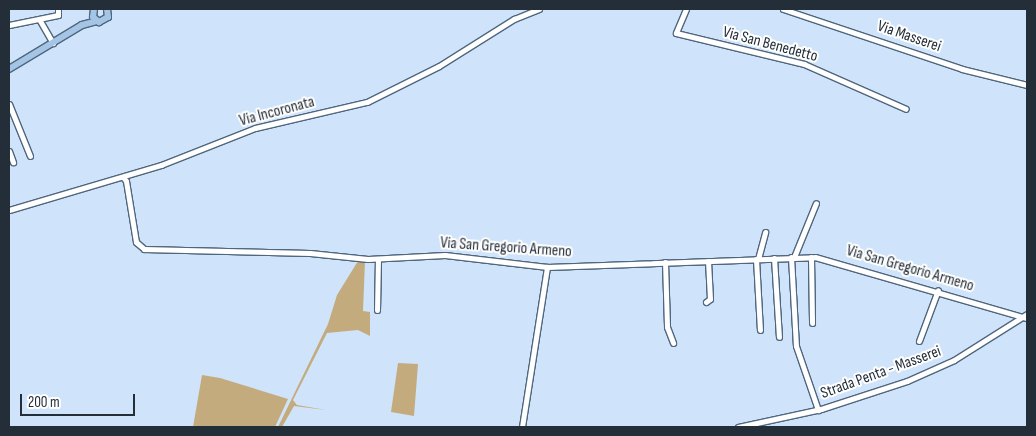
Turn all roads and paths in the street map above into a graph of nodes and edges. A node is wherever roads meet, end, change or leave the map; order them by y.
1 (539, 9) edge
2 (686, 9) edge
3 (783, 9) edge
4 (109, 10) edge
5 (59, 11) edge
6 (93, 11) edge
7 (39, 19) junction
8 (96, 21) junction
9 (9, 25) edge
10 (82, 25) junction
11 (53, 43) junction
12 (9, 69) edge
13 (1027, 85) edge
14 (9, 104) edge
15 (906, 109) dead end
16 (9, 151) edge
17 (30, 156) dead end
18 (13, 162) dead end
19 (123, 177) junction
20 (816, 203) dead end
21 (9, 210) edge
22 (765, 232) dead end
23 (793, 257) junction
24 (811, 257) junction
25 (774, 258) junction
26 (378, 259) junction
27 (757, 259) junction
28 (708, 261) junction
29 (665, 262) junction
30 (547, 267) junction
31 (938, 290) junction
32 (706, 302) dead end
33 (377, 310) dead end
34 (1027, 314) edge
35 (1024, 317) edge
36 (812, 323) dead end
37 (760, 330) dead end
38 (779, 337) dead end
39 (919, 341) dead end
40 (673, 343) dead end
41 (818, 410) junction
42 (522, 427) edge
43 (738, 427) edge

1 - 19 street, Via Incoronata
2 - 15 street, Via San Benedetto
3 - 13 street, Via Masserei
4 - 8 main road
5 - 7 street
6 - 8 main road
6 - 10 main road
7 - 9 street
7 - 11 street
8 - 10 main road
10 - 11 main road
11 - 12 main road
14 - 17 street
16 - 18 street
19 - 21 street, Via Incoronata
19 - 26 street, Via San Gregorio Armeno
20 - 23 street
22 - 27 street
23 - 24 street, Via San Gregorio Armeno
23 - 25 street, Via San Gregorio Armeno
23 - 41 street
24 - 31 street, Via San Gregorio Armeno
24 - 36 street
25 - 27 street, Via San Gregorio Armeno
25 - 38 street
26 - 30 street, Via San Gregorio Armeno
26 - 33 street
27 - 28 street, Via San Gregorio Armeno
27 - 37 street
28 - 29 street, Via San Gregorio Armeno
28 - 32 street
29 - 30 street, Via San Gregorio Armeno
29 - 40 street
30 - 42 street
31 - 35 street, Via San Gregorio Armeno
31 - 39 street
34 - 35 street, Strada Penta - Masserei
35 - 41 street, Strada Penta - Masserei
41 - 43 street, Strada Penta - Masserei

